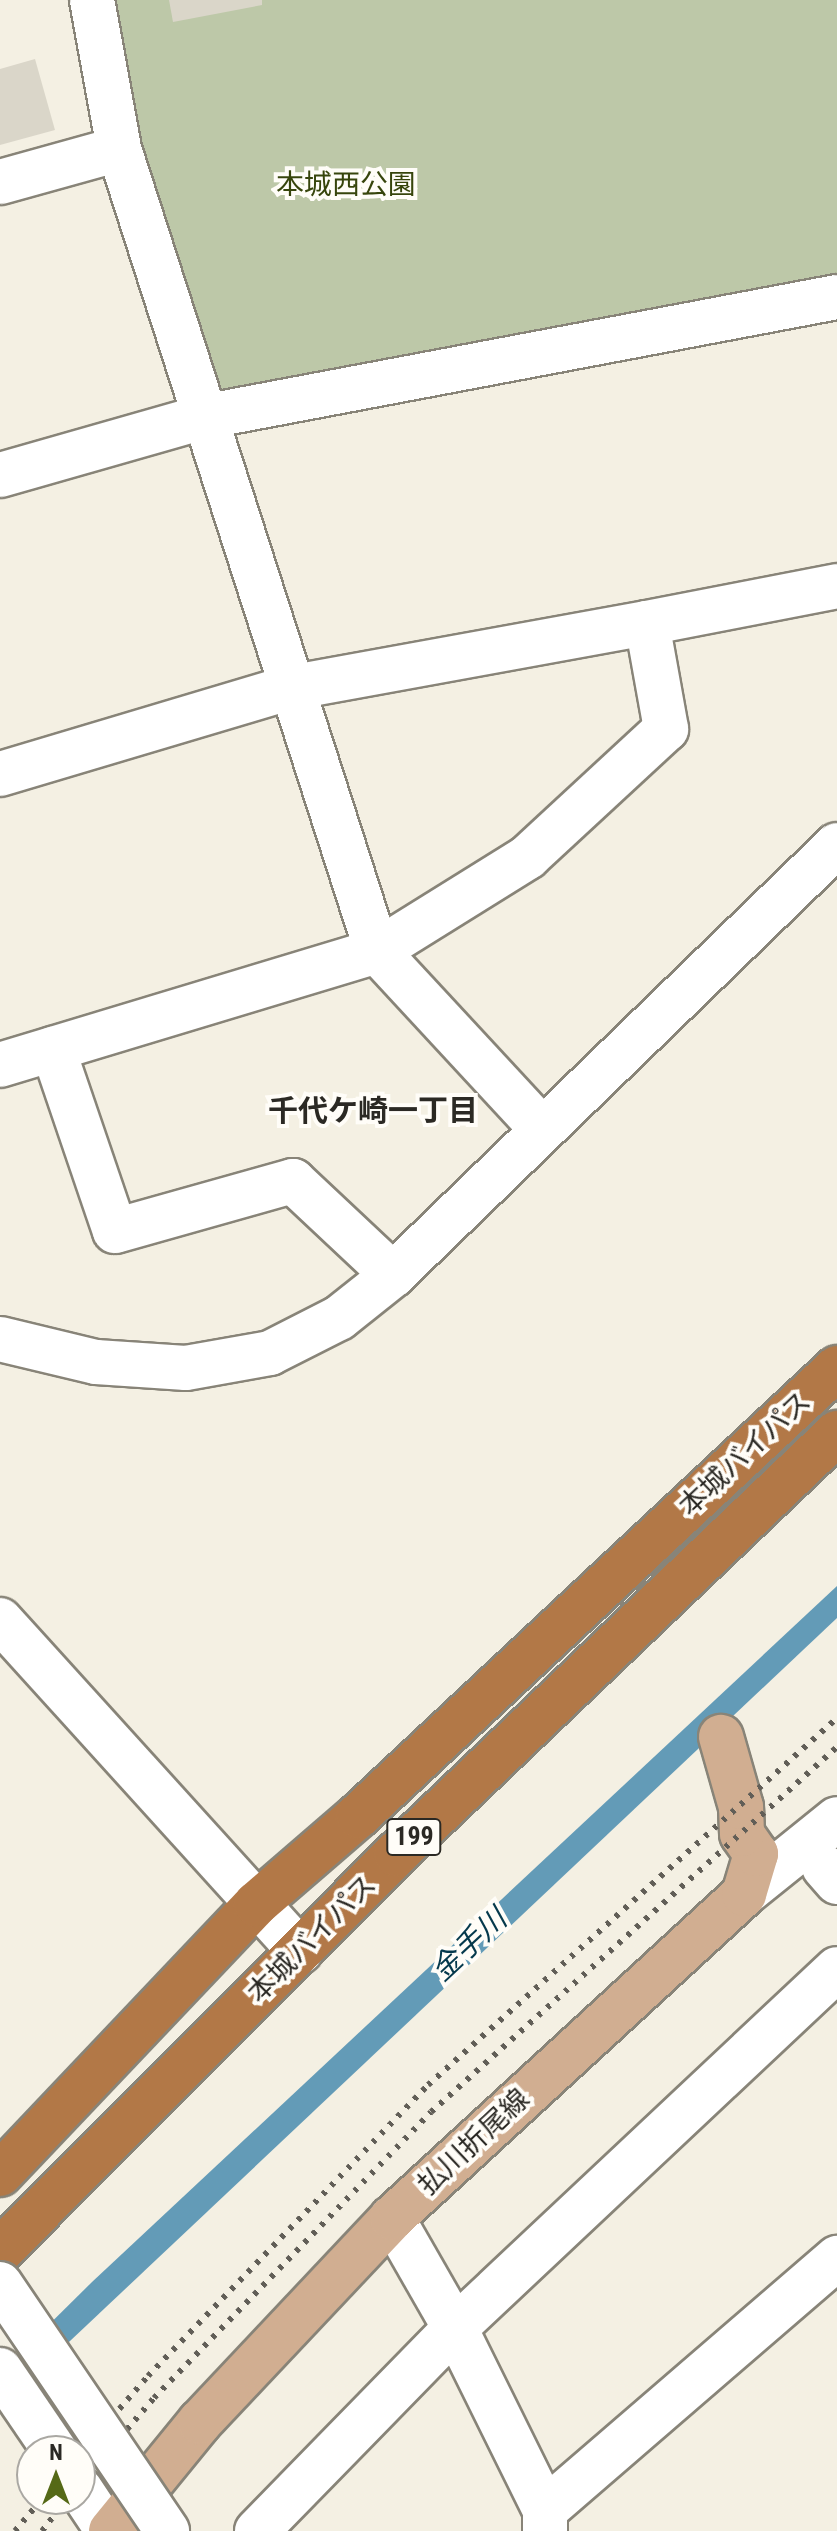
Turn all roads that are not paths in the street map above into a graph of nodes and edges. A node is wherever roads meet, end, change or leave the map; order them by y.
1 (92, 0) edge
2 (119, 149) junction
3 (0, 182) edge
4 (837, 297) edge
5 (203, 417) junction
6 (0, 475) edge
7 (837, 586) edge
8 (647, 623) junction
9 (289, 688) junction
10 (0, 774) edge
11 (837, 845) edge
12 (377, 951) junction
13 (53, 1049) junction
14 (0, 1065) edge
15 (541, 1128) junction
16 (393, 1275) junction
17 (0, 1339) edge
18 (837, 1368) edge
19 (837, 1433) edge
20 (0, 1620) edge
21 (721, 1737) dead end
22 (837, 1819) edge
23 (744, 1894) junction
24 (256, 1904) junction
25 (300, 1951) junction
26 (837, 1969) edge
27 (0, 2174) edge
28 (392, 2218) junction
29 (0, 2251) edge
30 (837, 2258) edge
31 (0, 2284) edge
32 (455, 2328) junction
33 (0, 2370) edge
34 (44, 2435) edge
35 (96, 2511) edge
36 (545, 2520) edge
37 (110, 2531) edge
38 (167, 2531) edge
39 (257, 2531) edge

1 - 2 street
2 - 3 street
2 - 5 street
4 - 5 street
5 - 6 street
5 - 9 street
7 - 8 street
8 - 9 street
8 - 12 street
9 - 10 street
9 - 12 street
11 - 15 street
12 - 13 street
12 - 15 street
13 - 14 street
13 - 16 street
15 - 16 street
16 - 17 street
18 - 24 highway, 本城バイパス / 199
19 - 25 highway, 本城バイパス / 199
20 - 24 street
21 - 23 main road
22 - 23 street
23 - 28 main road, 払川折尾線
24 - 25 street
24 - 27 highway, 本城バイパス / 199
25 - 29 highway, 本城バイパス / 199
26 - 32 street
28 - 32 street
28 - 37 main road, 払川折尾線
30 - 36 street
31 - 38 street, bridge
32 - 36 street
32 - 39 street
33 - 34 street
35 - 37 street

